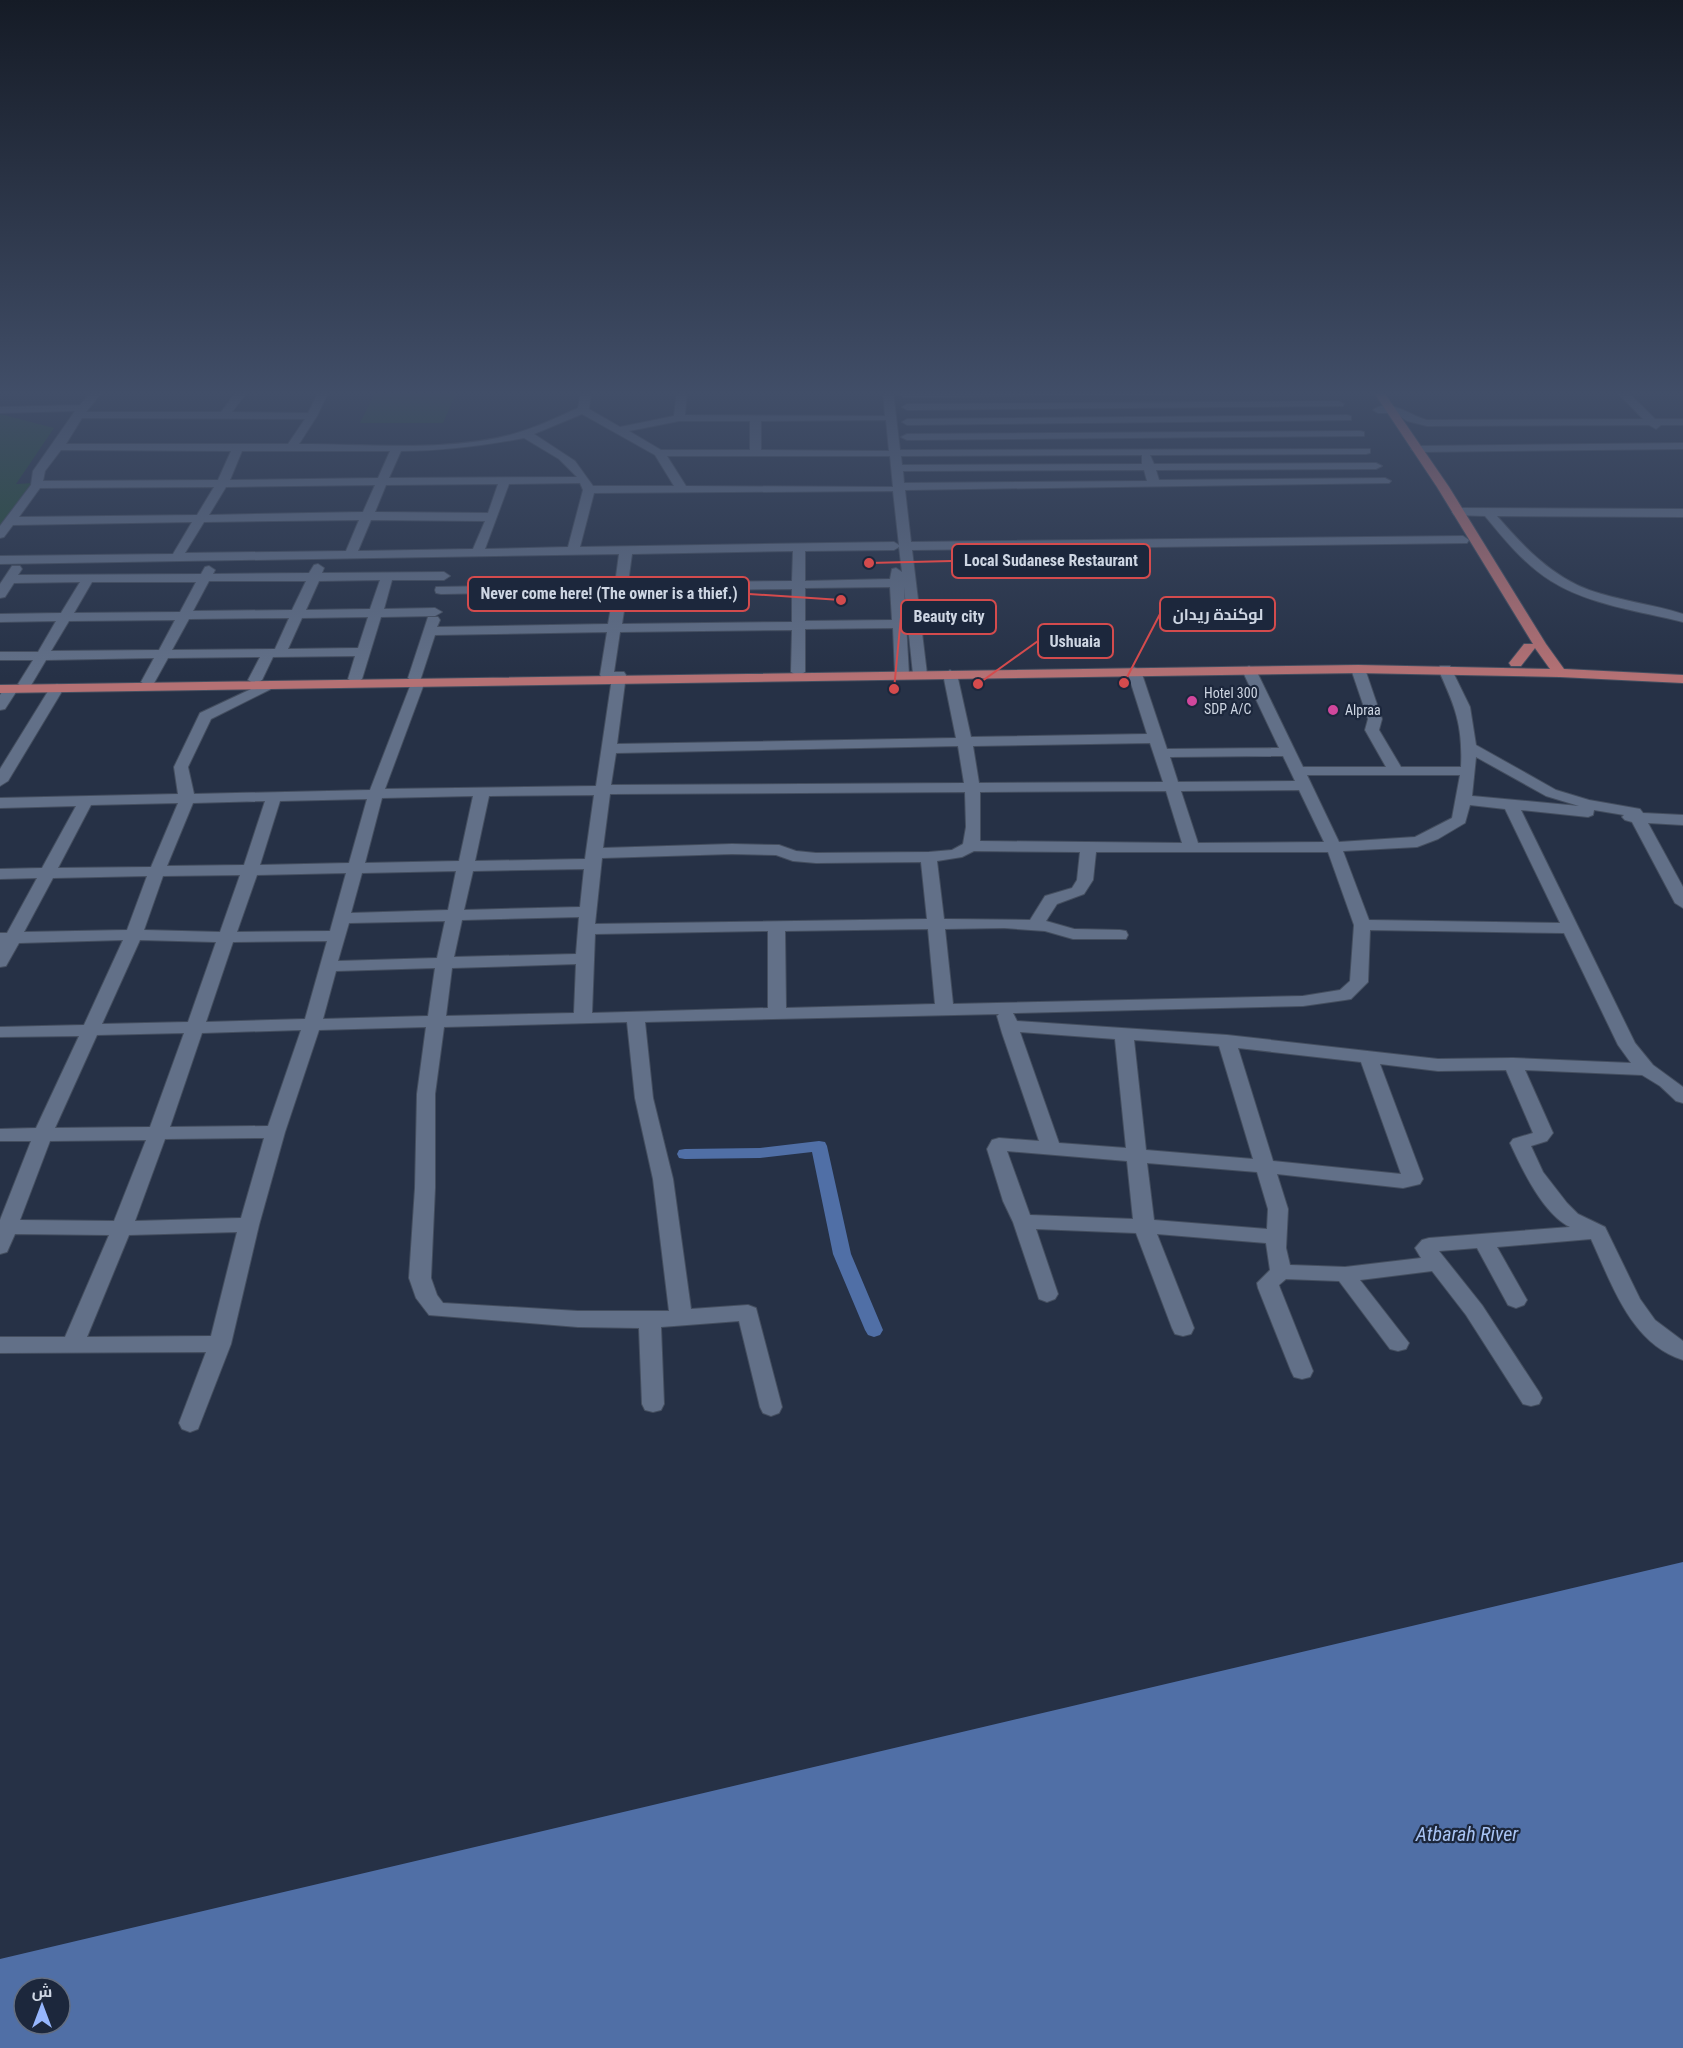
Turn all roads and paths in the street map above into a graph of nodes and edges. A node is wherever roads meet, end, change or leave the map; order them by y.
1 (36, 487) edge
2 (220, 487) edge
3 (379, 487) edge
4 (503, 487) edge
5 (587, 487) edge
6 (636, 487) edge
7 (965, 487) edge
8 (1430, 487) edge
9 (1441, 487) edge
10 (681, 488) joint
11 (894, 488) junction
12 (1458, 512) junction
13 (1488, 512) junction
14 (1683, 513) edge
15 (367, 516) junction
16 (493, 518) junction
17 (200, 519) junction
18 (11, 521) junction
19 (0, 534) edge
20 (1461, 537) junction
21 (902, 544) junction
22 (799, 548) junction
23 (626, 551) junction
24 (573, 552) junction
25 (450, 554) junction
26 (477, 554) junction
27 (350, 555) junction
28 (324, 556) junction
29 (176, 558) junction
30 (215, 558) junction
31 (115, 559) junction
32 (0, 560) edge
33 (21, 560) junction
34 (444, 576) junction
35 (387, 577) junction
36 (205, 578) junction
37 (313, 578) junction
38 (10, 579) junction
39 (88, 579) junction
40 (103, 579) junction
41 (903, 583) junction
42 (797, 585) junction
43 (622, 588) junction
44 (441, 590) junction
45 (0, 594) edge
46 (1683, 608) edge
47 (1656, 609) junction
48 (378, 612) junction
49 (435, 612) junction
50 (298, 613) junction
51 (183, 615) junction
52 (64, 617) junction
53 (0, 618) edge
54 (1683, 618) edge
55 (899, 624) junction
56 (798, 626) junction
57 (612, 629) junction
58 (431, 631) junction
59 (1535, 646) junction
60 (274, 652) junction
61 (363, 652) junction
62 (164, 653) junction
63 (41, 655) junction
64 (0, 656) edge
65 (1516, 663) junction
66 (1573, 664) junction
67 (1539, 668) junction
68 (1557, 668) junction
69 (1683, 668) edge
70 (1358, 669) junction
71 (1445, 669) junction
72 (1249, 670) junction
73 (1134, 671) junction
74 (798, 672) junction
75 (902, 672) junction
76 (920, 672) junction
77 (950, 674) junction
78 (615, 677) junction
79 (355, 679) junction
80 (1683, 679) edge
81 (416, 681) junction
82 (148, 682) junction
83 (260, 683) junction
84 (9, 686) edge
85 (57, 688) junction
86 (0, 706) edge
87 (1157, 738) junction
88 (963, 741) junction
89 (1468, 747) junction
90 (609, 749) junction
91 (1289, 752) junction
92 (1162, 753) junction
93 (1396, 771) junction
94 (1467, 771) junction
95 (1300, 778) junction
96 (0, 781) edge
97 (972, 788) junction
98 (1173, 788) junction
99 (605, 789) junction
100 (482, 792) junction
101 (376, 794) junction
102 (273, 797) junction
103 (187, 799) junction
104 (1464, 800) junction
105 (86, 801) junction
106 (0, 803) edge
107 (1511, 805) junction
108 (1639, 818) junction
109 (1683, 820) edge
110 (970, 846) junction
111 (1334, 847) junction
112 (1088, 848) junction
113 (1192, 848) junction
114 (928, 857) junction
115 (593, 858) junction
116 (357, 867) junction
117 (465, 867) junction
118 (250, 870) junction
119 (157, 871) junction
120 (48, 873) junction
121 (0, 874) edge
122 (1683, 903) edge
123 (454, 916) junction
124 (342, 918) junction
125 (589, 920) junction
126 (936, 922) junction
127 (1036, 924) junction
128 (1362, 925) junction
129 (776, 926) junction
130 (1572, 928) junction
131 (134, 935) junction
132 (1120, 935) dead end
133 (225, 936) junction
134 (337, 936) junction
135 (6, 938) edge
136 (585, 959) junction
137 (0, 962) edge
138 (444, 964) junction
139 (328, 966) junction
140 (945, 1011) junction
141 (777, 1014) junction
142 (635, 1017) junction
143 (1006, 1017) junction
144 (583, 1019) junction
145 (434, 1022) junction
146 (312, 1025) junction
147 (195, 1027) junction
148 (91, 1030) junction
149 (0, 1032) edge
150 (1124, 1034) junction
151 (1227, 1041) junction
152 (1368, 1057) junction
153 (1513, 1064) junction
154 (1646, 1069) junction
155 (1682, 1093) edge
156 (275, 1132) junction
157 (158, 1133) junction
158 (43, 1134) junction
159 (0, 1135) edge
160 (1051, 1148) junction
161 (1136, 1155) junction
162 (1263, 1166) junction
163 (1023, 1222) junction
164 (249, 1225) junction
165 (4, 1227) edge
166 (1144, 1227) junction
167 (122, 1228) junction
168 (1598, 1232) junction
169 (1276, 1238) junction
170 (1483, 1239) junction
171 (0, 1247) edge
172 (1436, 1263) junction
173 (1281, 1272) junction
174 (1345, 1274) junction
175 (1047, 1294) dead end
176 (1516, 1300) dead end
177 (681, 1318) junction
178 (650, 1320) junction
179 (1183, 1328) dead end
180 (1398, 1343) dead end
181 (73, 1344) junction
182 (220, 1344) junction
183 (0, 1345) edge
184 (1683, 1352) edge
185 (1302, 1371) dead end
186 (1530, 1398) dead end
187 (653, 1404) dead end
188 (771, 1407) dead end
189 (190, 1423) dead end

1 - 18 street
2 - 17 street
3 - 15 street
4 - 16 street
5 - 24 street
6 - 10 street
7 - 11 street
8 - 20 main road
9 - 12 main road
10 - 11 street
11 - 21 street
12 - 13 street
12 - 59 main road
13 - 14 street
13 - 47 street
15 - 16 street
15 - 17 street
15 - 27 street
16 - 26 street
17 - 18 street
17 - 29 street
18 - 19 street
20 - 21 street
20 - 59 main road
21 - 22 street
21 - 41 street
22 - 23 street
22 - 42 street
23 - 24 street
23 - 43 street
24 - 26 street
25 - 26 street
25 - 27 street
25 - 34 street
27 - 28 street
28 - 30 street
28 - 37 street
29 - 30 street
29 - 31 street
30 - 36 street
31 - 33 street
31 - 40 street
32 - 33 street
33 - 38 street
34 - 35 street
34 - 44 street
35 - 37 street
35 - 48 street
36 - 37 street
36 - 40 street
36 - 51 street
37 - 50 street
38 - 39 street
38 - 45 street
39 - 40 street
39 - 52 street
41 - 42 street
41 - 55 street
41 - 76 street
42 - 43 street
42 - 56 street
43 - 44 street
43 - 57 street
44 - 49 street
46 - 47 street
47 - 54 street
48 - 49 street
48 - 50 street
48 - 61 street
49 - 58 street
50 - 51 street
50 - 60 street
51 - 52 street
51 - 62 street
52 - 53 street
52 - 63 street
55 - 56 street
55 - 75 street
56 - 57 street
56 - 74 street
57 - 58 street
57 - 78 street
58 - 81 street
59 - 65 main road
59 - 66 main road
59 - 67 main road
59 - 68 main road
60 - 61 street
60 - 62 street
60 - 83 street
61 - 79 street
62 - 63 street
62 - 82 street
63 - 64 street
63 - 84 street
65 - 67 main road
65 - 76 main road
66 - 68 main road
66 - 69 main road
67 - 68 main road
67 - 71 main road
68 - 80 main road
70 - 71 main road
70 - 72 main road
70 - 93 street
71 - 89 street
72 - 73 main road
72 - 91 street
73 - 77 main road
73 - 87 street
74 - 75 main road
74 - 78 main road
75 - 76 main road
75 - 78 main road
76 - 77 main road
77 - 88 street
78 - 81 main road
78 - 90 street
79 - 81 main road
79 - 83 main road
81 - 83 main road
81 - 101 street
82 - 83 main road
82 - 84 main road
83 - 85 main road
83 - 103 street
84 - 85 main road
84 - 86 street
85 - 96 street
87 - 88 street
87 - 92 street
88 - 90 street
88 - 97 street
89 - 94 street
89 - 108 street
90 - 99 street
91 - 92 street
91 - 95 street
92 - 98 street
93 - 94 street
93 - 95 street
94 - 104 street
95 - 98 street
95 - 111 street
97 - 98 street
97 - 99 street
97 - 110 street
98 - 113 street
99 - 100 street
99 - 115 street
100 - 101 street
100 - 117 street
101 - 102 street
101 - 116 street
102 - 103 street
102 - 118 street
103 - 105 street
103 - 119 street
104 - 107 street
104 - 111 street
105 - 106 street
105 - 120 street
107 - 108 street
107 - 130 street
108 - 109 street
108 - 122 street
110 - 112 street
110 - 114 street
111 - 113 street
111 - 128 street
112 - 113 street
112 - 127 street
114 - 115 street
114 - 126 street
115 - 117 street
115 - 125 street
116 - 117 street
116 - 118 street
116 - 124 street
117 - 123 street
118 - 119 street
118 - 133 street
119 - 120 street
119 - 131 street
120 - 121 street
120 - 135 street
123 - 124 street
123 - 125 street
123 - 138 street
124 - 134 street
125 - 129 street
125 - 136 street
126 - 127 street
126 - 129 street
126 - 140 street
127 - 132 street
128 - 130 street
128 - 143 street
129 - 141 street
130 - 154 street
131 - 133 street
131 - 135 street
131 - 148 street
133 - 134 street
133 - 147 street
134 - 139 street
135 - 137 street
136 - 138 street
136 - 144 street
138 - 139 street
138 - 145 street
139 - 146 street
140 - 141 street
140 - 143 street
141 - 142 street
142 - 144 street
142 - 177 street
143 - 150 street
143 - 160 street
144 - 145 street
145 - 146 street
145 - 178 street
146 - 147 street
146 - 156 street
147 - 148 street
147 - 157 street
148 - 149 street
148 - 158 street
150 - 151 street
150 - 161 street
151 - 152 street
151 - 162 street
152 - 153 street
152 - 162 street
153 - 154 street
153 - 168 street
154 - 155 street
156 - 157 street
156 - 164 street
157 - 158 street
157 - 167 street
158 - 159 street
158 - 165 street
160 - 161 street
160 - 163 street
161 - 162 street
161 - 166 street
162 - 169 street
163 - 166 street
163 - 175 street
164 - 167 street
164 - 182 street
165 - 167 street
165 - 171 street
166 - 169 street
166 - 179 street
167 - 181 street
168 - 170 street
168 - 184 street
169 - 173 street
170 - 172 street
170 - 176 street
172 - 174 street
172 - 186 street
173 - 174 street
173 - 185 street
174 - 180 street
177 - 178 street
177 - 188 street
178 - 187 street
181 - 182 street
181 - 183 street
182 - 189 street

